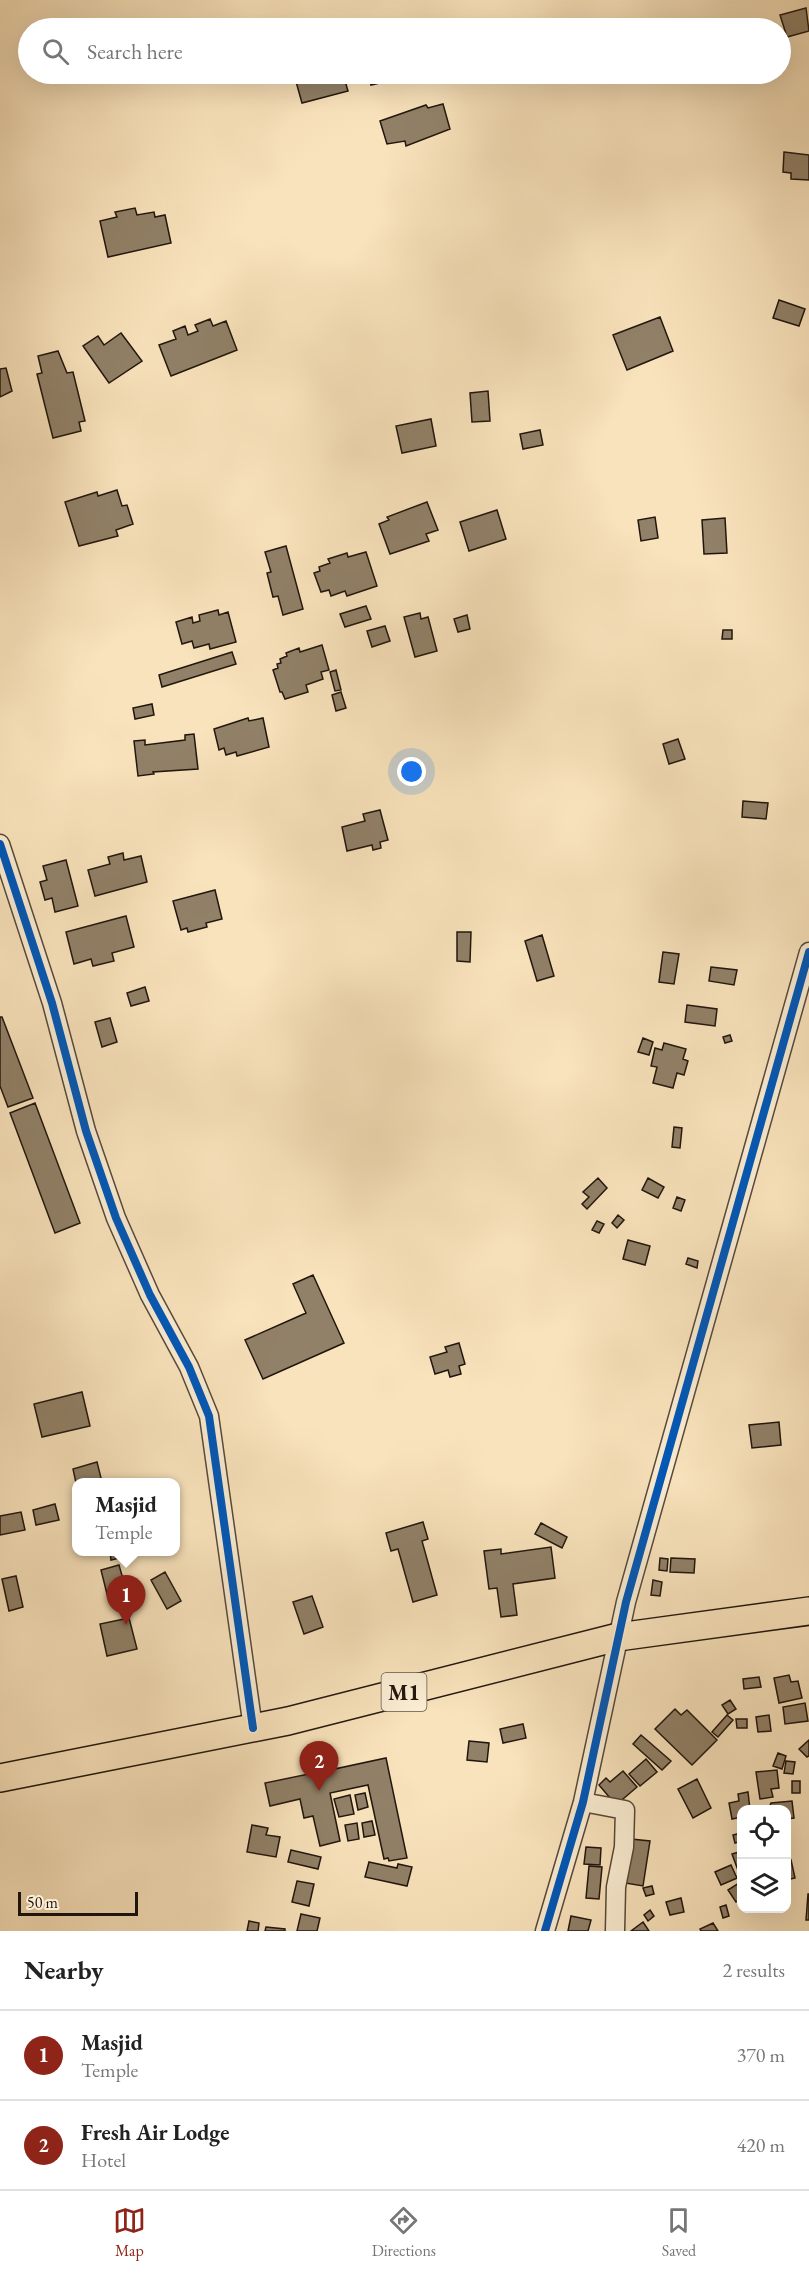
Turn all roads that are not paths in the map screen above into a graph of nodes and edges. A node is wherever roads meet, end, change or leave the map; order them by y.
1 (0, 844) edge
2 (809, 952) edge
3 (809, 1611) edge
4 (618, 1637) junction
5 (253, 1728) junction
6 (0, 1778) edge
7 (583, 1802) junction
8 (545, 1931) edge
9 (615, 1931) edge

1 - 5 street
2 - 4 street
3 - 4 main road, M1
4 - 5 main road, M1
4 - 7 street
5 - 6 main road, M1
7 - 8 street
7 - 9 street

